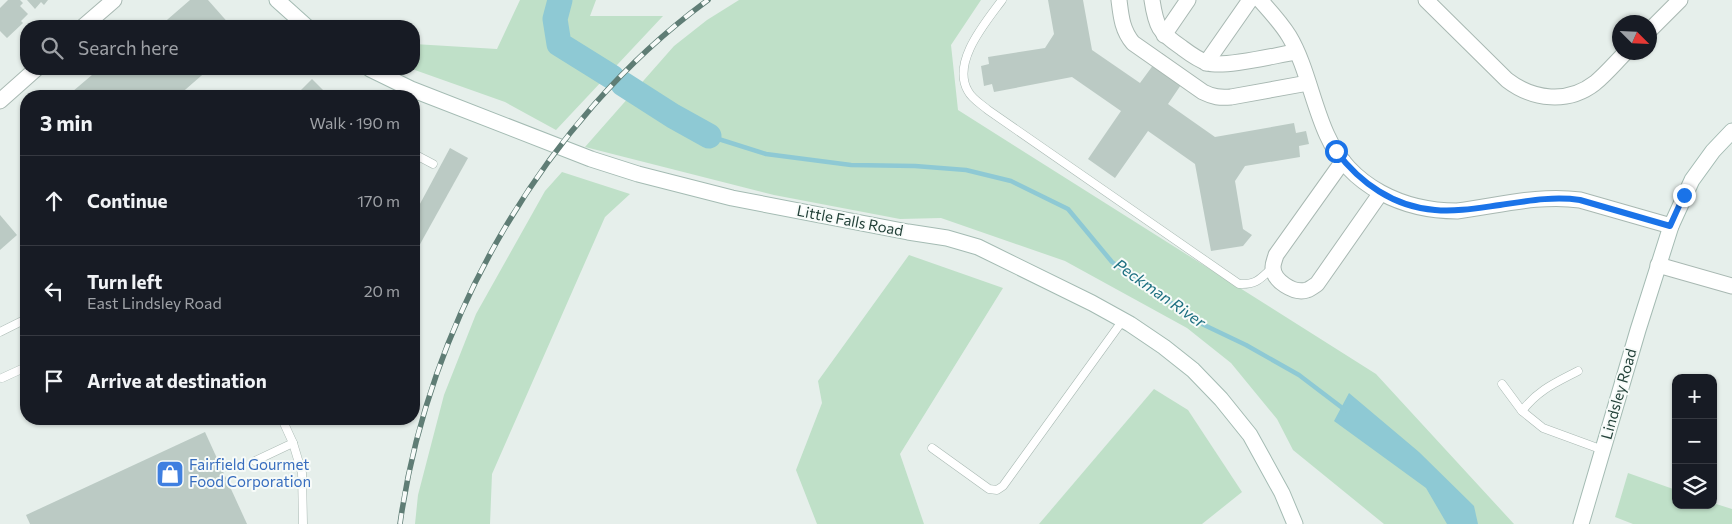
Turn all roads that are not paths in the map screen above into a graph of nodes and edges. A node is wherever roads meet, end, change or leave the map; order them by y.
1 (114, 0) edge
2 (277, 0) edge
3 (1002, 0) edge
4 (1119, 0) edge
5 (1152, 0) edge
6 (1188, 0) edge
7 (1250, 0) edge
8 (1260, 0) edge
9 (1426, 0) edge
10 (1680, 0) edge
11 (91, 20) edge
12 (299, 20) edge
13 (1657, 23) edge
14 (1164, 35) junction
15 (1296, 52) junction
16 (1618, 60) edge
17 (1206, 63) junction
18 (29, 75) edge
19 (380, 75) edge
20 (1308, 83) junction
21 (405, 90) edge
22 (420, 97) edge
23 (0, 101) edge
24 (1732, 132) edge
25 (420, 157) edge
26 (1343, 161) junction
27 (433, 164) dead end
28 (1380, 194) junction
29 (1670, 226) junction
30 (1658, 264) junction
31 (1273, 266) junction
32 (1732, 286) edge
33 (1122, 320) junction
34 (20, 322) edge
35 (0, 332) edge
36 (20, 370) edge
37 (1578, 371) dead end
38 (2, 378) dead end
39 (1502, 384) dead end
40 (1522, 411) junction
41 (285, 425) edge
42 (293, 443) junction
43 (932, 448) dead end
44 (1603, 450) junction
45 (255, 460) dead end
46 (303, 524) edge
47 (1295, 524) edge
48 (1581, 524) edge

1 - 11 street
2 - 12 street
3 - 31 lane
4 - 20 street
5 - 14 street
6 - 14 street
7 - 17 street
8 - 15 street
9 - 16 street
10 - 13 street
14 - 17 street
15 - 17 street
15 - 20 street
18 - 23 street
19 - 21 street, Little Falls Road
20 - 26 street
22 - 33 street, Little Falls Road
24 - 29 street, Lindsley Road
25 - 27 lane
26 - 28 street
26 - 31 street
28 - 29 street
28 - 31 street
29 - 30 street, Lindsley Road
30 - 32 street
30 - 44 street, Lindsley Road
33 - 43 lane
33 - 47 street, Little Falls Road
34 - 35 lane
36 - 38 lane
37 - 40 lane
39 - 40 lane
40 - 44 lane
41 - 42 lane
42 - 45 lane
42 - 46 lane
44 - 48 street, Lindsley Road

